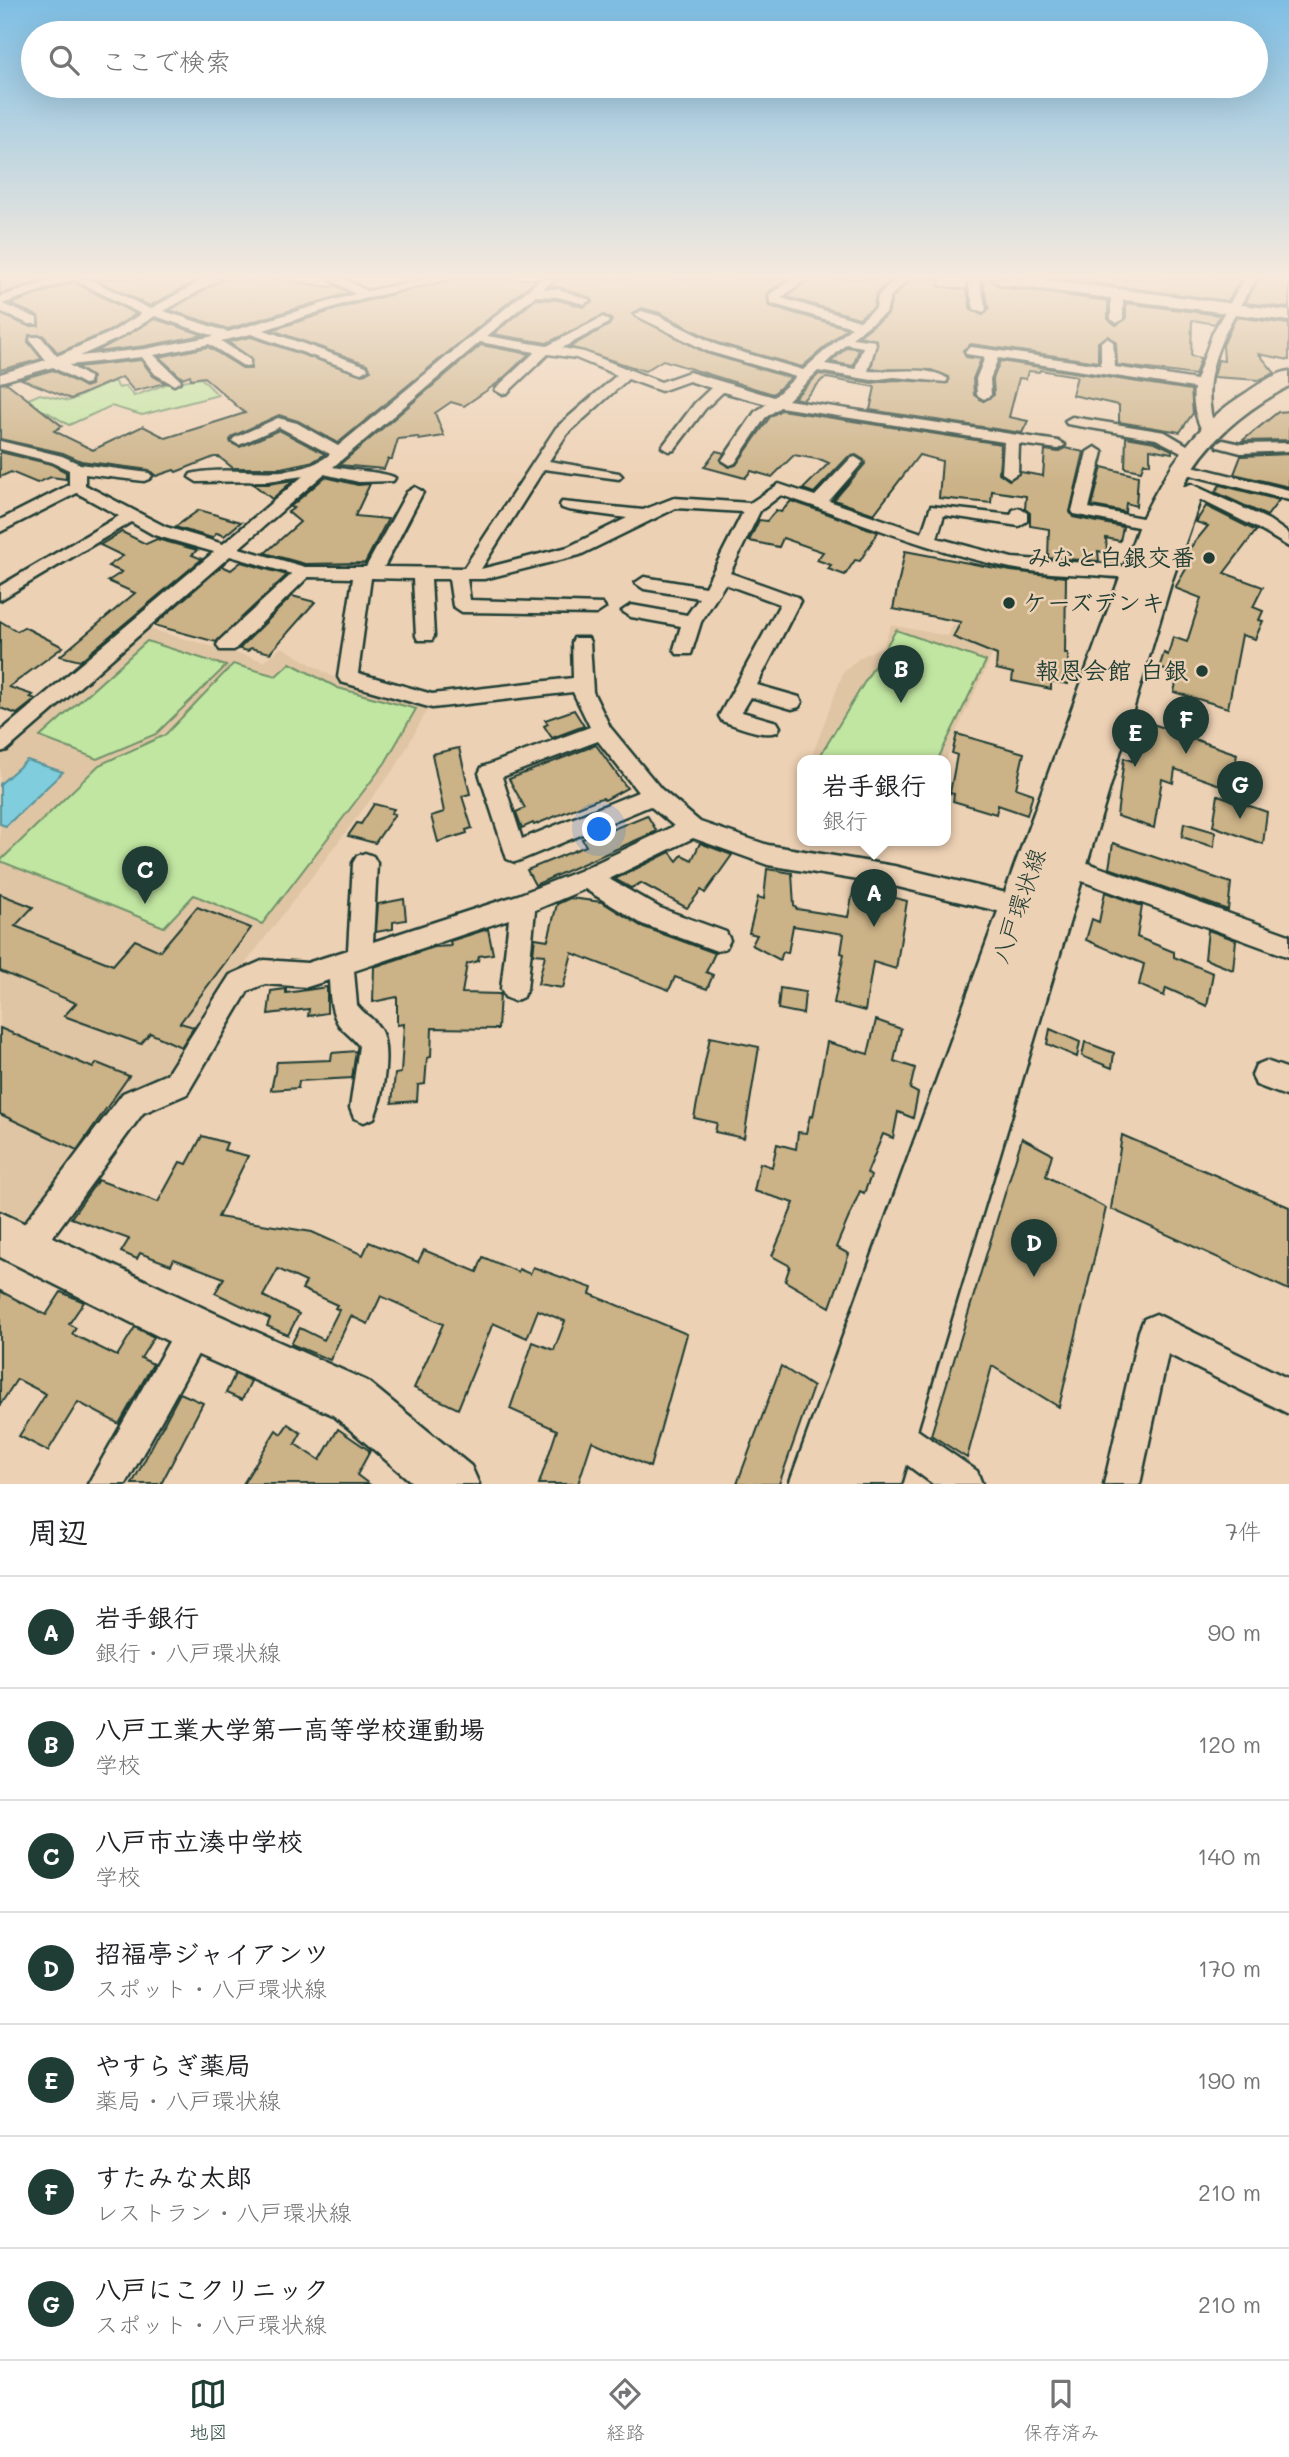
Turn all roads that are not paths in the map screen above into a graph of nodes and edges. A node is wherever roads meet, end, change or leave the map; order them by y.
1 (43, 348) edge
2 (108, 348) edge
3 (108, 348) edge
4 (143, 348) edge
5 (223, 348) edge
6 (303, 348) edge
7 (464, 348) edge
8 (537, 348) edge
9 (550, 348) edge
10 (713, 348) edge
11 (834, 348) edge
12 (869, 348) edge
13 (1107, 348) edge
14 (1212, 348) edge
15 (547, 350) junction
16 (971, 351) dead end
17 (993, 354) junction
18 (56, 363) junction
19 (245, 363) dead end
20 (361, 369) dead end
21 (810, 370) junction
22 (1108, 371) junction
23 (627, 373) junction
24 (860, 374) junction
25 (1289, 377) edge
26 (0, 378) edge
27 (942, 379) dead end
28 (84, 380) dead end
29 (174, 381) dead end
30 (1202, 385) junction
31 (720, 386) junction
32 (502, 390) dead end
33 (1289, 393) edge
34 (984, 395) dead end
35 (777, 402) junction
36 (1072, 421) dead end
37 (1012, 438) junction
38 (239, 441) dead end
39 (0, 445) edge
40 (1058, 446) dead end
41 (669, 447) dead end
42 (1289, 447) edge
43 (23, 452) junction
44 (1095, 452) dead end
45 (339, 453) junction
46 (1199, 459) junction
47 (730, 460) dead end
48 (855, 462) dead end
49 (0, 463) edge
50 (541, 464) junction
51 (77, 468) junction
52 (322, 469) junction
53 (1010, 472) dead end
54 (144, 476) dead end
55 (614, 476) dead end
56 (197, 477) dead end
57 (387, 478) dead end
58 (77, 488) junction
59 (415, 492) dead end
60 (1289, 495) edge
61 (819, 502) junction
62 (568, 505) dead end
63 (753, 508) junction
64 (1019, 513) dead end
65 (645, 514) junction
66 (130, 516) junction
67 (1152, 526) junction
68 (0, 527) edge
69 (928, 542) junction
70 (1289, 542) edge
71 (227, 548) junction
72 (304, 572) junction
73 (422, 572) junction
74 (367, 573) junction
75 (463, 573) junction
76 (1147, 576) junction
77 (644, 583) dead end
78 (716, 585) junction
79 (0, 594) edge
80 (596, 608) dead end
81 (631, 611) dead end
82 (692, 622) junction
83 (425, 636) dead end
84 (580, 642) dead end
85 (227, 645) dead end
86 (684, 649) dead end
87 (582, 684) junction
88 (747, 689) junction
89 (792, 702) dead end
90 (770, 727) dead end
91 (603, 731) junction
92 (0, 744) edge
93 (653, 796) junction
94 (692, 828) junction
95 (365, 863) dead end
96 (1068, 866) junction
97 (587, 878) junction
98 (523, 904) junction
99 (1019, 906) junction
100 (717, 940) dead end
101 (1289, 946) edge
102 (350, 961) junction
103 (514, 989) dead end
104 (364, 1108) dead end
105 (13, 1241) edge
106 (195, 1329) junction
107 (1289, 1397) edge
108 (889, 1430) junction
109 (106, 1484) edge
110 (453, 1484) edge
111 (818, 1484) edge
112 (872, 1484) edge
113 (964, 1484) edge
114 (1122, 1484) edge

1 - 18 street
2 - 18 street
3 - 18 street
4 - 29 street
5 - 19 street
6 - 20 street
7 - 45 street
8 - 15 street
9 - 15 street
10 - 21 street
11 - 21 street
12 - 24 street
13 - 22 street
14 - 30 street
15 - 23 street
15 - 32 street
16 - 17 street
17 - 22 street
17 - 34 street
18 - 26 street
18 - 28 street
21 - 24 street
21 - 35 street
22 - 30 street
23 - 31 street
23 - 50 street
24 - 27 street
25 - 46 main road, 八戸環状線
30 - 46 street
31 - 35 street
31 - 41 street
33 - 46 main road, 八戸環状線
35 - 37 street
35 - 47 street
36 - 46 street
37 - 40 street
37 - 53 street
38 - 45 street
39 - 43 street
42 - 46 street
43 - 49 street
43 - 51 street
44 - 67 street
45 - 52 street
46 - 60 street
46 - 67 main road, 八戸環状線
46 - 70 street
46 - 76 main road, 八戸環状線
48 - 61 street
50 - 55 street
50 - 75 street
51 - 54 street
51 - 58 street
52 - 56 street
52 - 57 street
52 - 71 street
58 - 66 street
58 - 68 street
59 - 74 street
61 - 63 street
61 - 69 street
62 - 65 street
63 - 65 street
63 - 78 street
64 - 69 street
65 - 75 street
66 - 71 street
66 - 79 street
67 - 76 main road, 八戸環状線
69 - 76 street
71 - 72 street
71 - 92 street
72 - 74 street
72 - 85 street
73 - 74 street
73 - 75 street
73 - 83 street
74 - 87 street
75 - 80 street
76 - 96 main road, 八戸環状線
76 - 99 main road, 八戸環状線
77 - 78 street
78 - 82 street
78 - 88 street
81 - 82 street
82 - 86 street
84 - 87 street
87 - 91 street
88 - 89 street
88 - 90 street
91 - 93 street
91 - 93 street
93 - 94 street
94 - 97 street
94 - 99 street
95 - 102 street
96 - 101 street
96 - 108 main road, 八戸環状線
97 - 98 street
97 - 100 street
98 - 102 street
98 - 103 street
99 - 111 main road, 八戸環状線
102 - 104 street
102 - 105 street
105 - 106 street
106 - 109 street
106 - 110 street
107 - 114 street
108 - 112 main road, 八戸環状線
108 - 113 street

